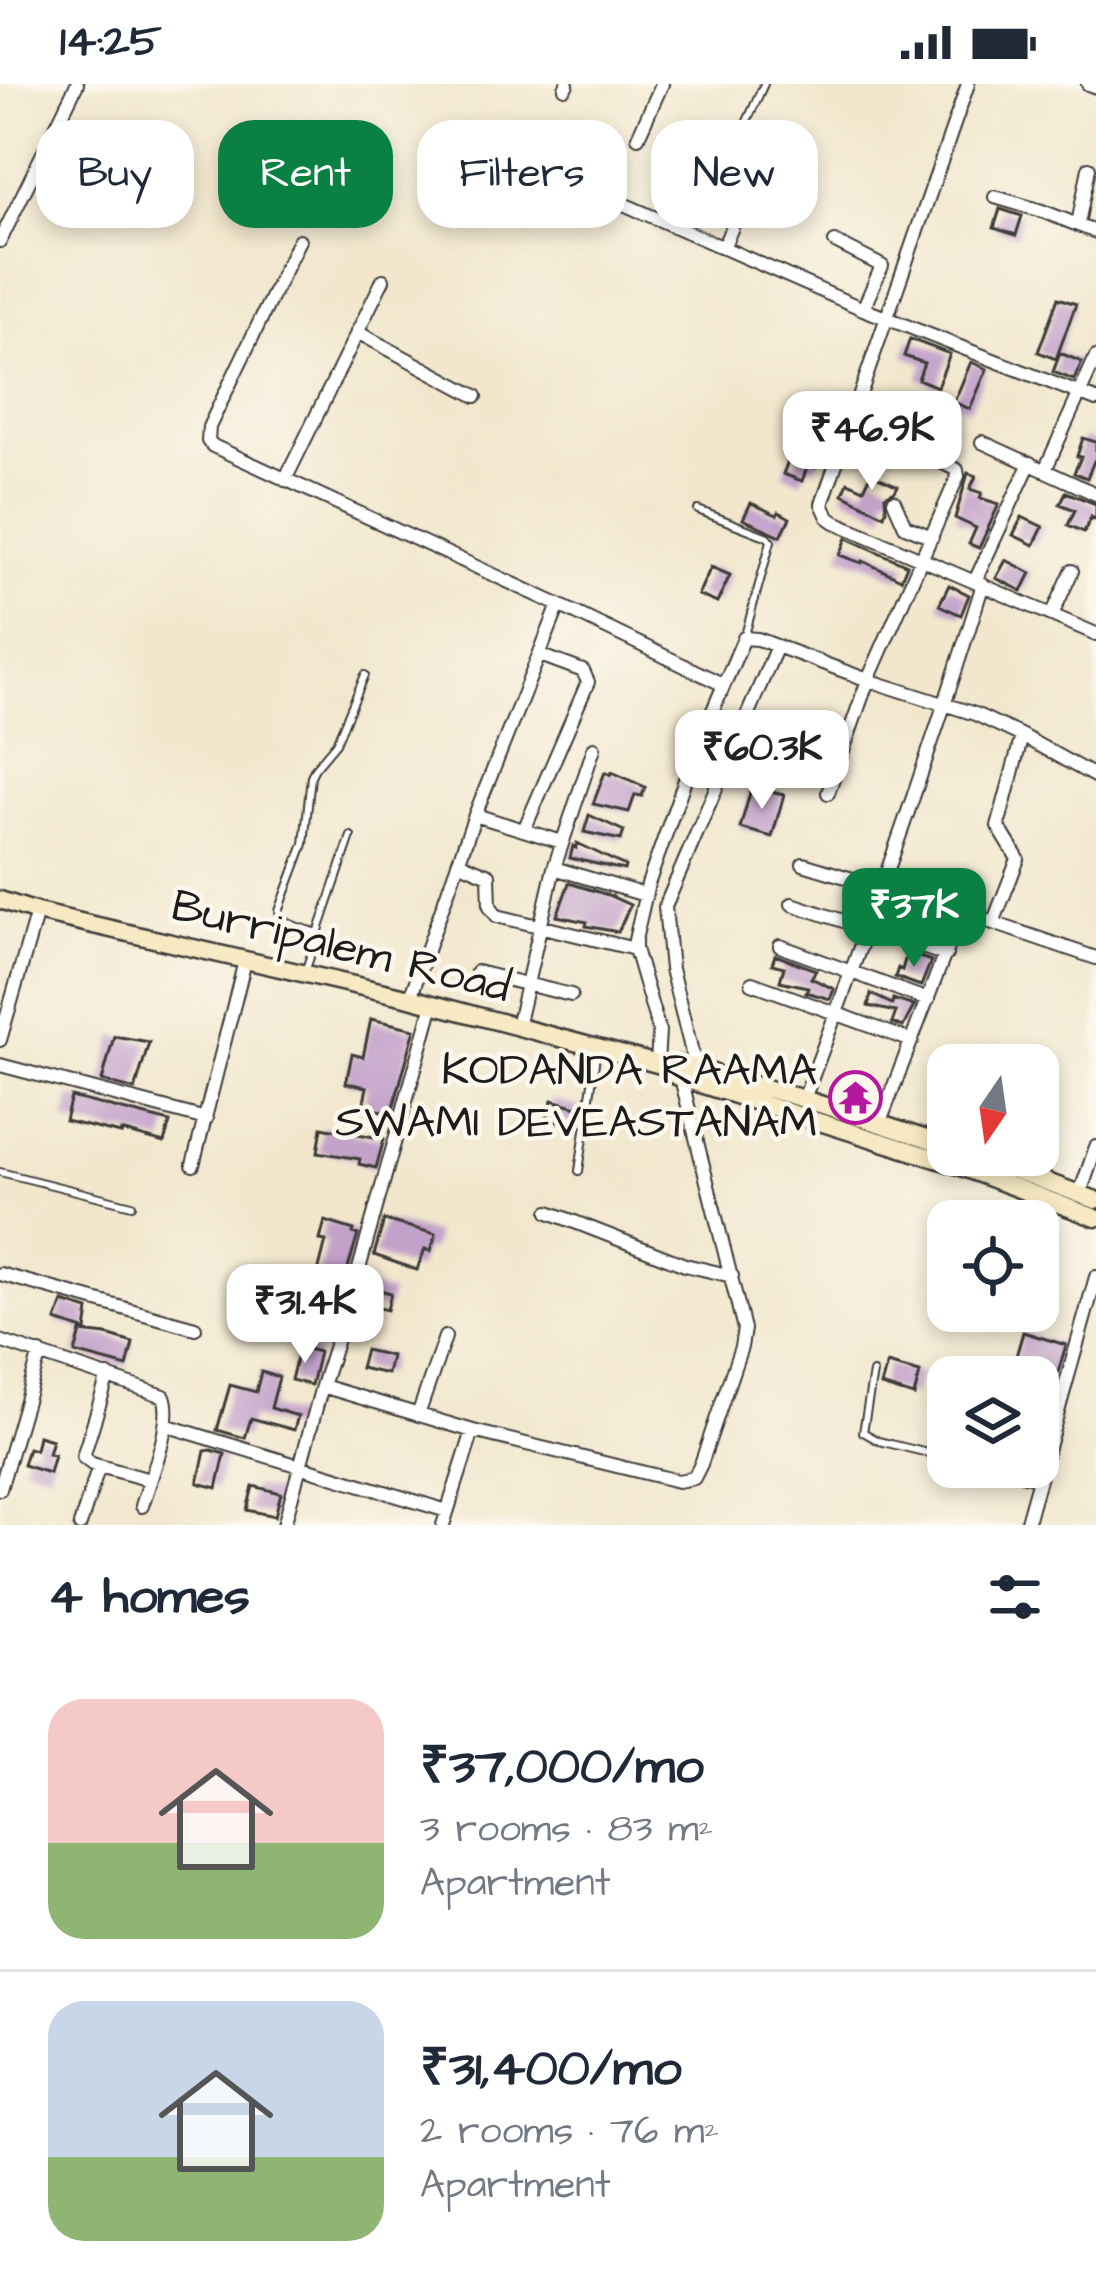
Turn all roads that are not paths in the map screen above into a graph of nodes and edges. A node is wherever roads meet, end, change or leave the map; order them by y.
1 (77, 84) edge
2 (662, 84) edge
3 (764, 84) edge
4 (968, 84) edge
5 (748, 120) edge
6 (638, 136) dead end
7 (1089, 168) dead end
8 (995, 197) dead end
9 (627, 206) edge
10 (1078, 224) junction
11 (732, 228) edge
12 (1096, 232) edge
13 (299, 240) dead end
14 (0, 242) edge
15 (835, 242) dead end
16 (724, 248) junction
17 (383, 280) dead end
18 (863, 309) junction
19 (887, 319) junction
20 (357, 332) junction
21 (1096, 357) edge
22 (1081, 394) junction
23 (476, 396) dead end
24 (1096, 400) edge
25 (982, 442) dead end
26 (927, 455) dead end
27 (1030, 463) junction
28 (1045, 470) junction
29 (285, 480) junction
30 (1096, 494) edge
31 (894, 501) dead end
32 (698, 510) dead end
33 (932, 537) junction
34 (922, 560) junction
35 (1072, 572) dead end
36 (979, 583) junction
37 (559, 605) junction
38 (1052, 615) junction
39 (1096, 634) edge
40 (745, 638) junction
41 (778, 646) junction
42 (540, 655) junction
43 (365, 675) dead end
44 (868, 680) junction
45 (724, 685) junction
46 (946, 704) junction
47 (1022, 736) junction
48 (594, 748) dead end
49 (1096, 777) edge
50 (828, 793) dead end
51 (475, 815) junction
52 (524, 830) junction
53 (351, 836) dead end
54 (562, 842) junction
55 (458, 862) junction
56 (802, 864) dead end
57 (554, 868) junction
58 (881, 890) junction
59 (645, 895) junction
60 (0, 900) edge
61 (792, 904) dead end
62 (38, 912) junction
63 (961, 912) junction
64 (993, 923) junction
65 (541, 928) junction
66 (867, 930) junction
67 (319, 933) junction
68 (780, 946) dead end
69 (635, 949) junction
70 (946, 955) junction
71 (1096, 958) edge
72 (245, 961) junction
73 (306, 969) junction
74 (477, 972) dead end
75 (852, 972) junction
76 (752, 983) dead end
77 (526, 990) junction
78 (571, 995) dead end
79 (410, 998) junction
80 (928, 1000) junction
81 (433, 1004) junction
82 (836, 1013) junction
83 (519, 1019) junction
84 (0, 1040) edge
85 (912, 1041) junction
86 (597, 1048) junction
87 (0, 1065) edge
88 (661, 1065) junction
89 (688, 1073) junction
90 (804, 1099) junction
91 (206, 1119) junction
92 (880, 1122) junction
93 (927, 1139) edge
94 (1096, 1147) edge
95 (193, 1165) dead end
96 (579, 1171) dead end
97 (0, 1172) edge
98 (1031, 1176) edge
99 (1088, 1197) edge
100 (132, 1205) dead end
101 (549, 1212) dead end
102 (1096, 1218) edge
103 (0, 1274) edge
104 (732, 1276) junction
105 (1096, 1277) edge
106 (195, 1328) dead end
107 (445, 1337) dead end
108 (0, 1341) edge
109 (40, 1353) junction
110 (874, 1373) dead end
111 (107, 1376) junction
112 (322, 1386) junction
113 (1059, 1407) edge
114 (418, 1414) junction
115 (165, 1425) junction
116 (473, 1431) junction
117 (927, 1453) edge
118 (300, 1465) junction
119 (99, 1466) junction
120 (150, 1480) junction
121 (1036, 1488) edge
122 (0, 1489) edge
123 (142, 1507) dead end
124 (445, 1518) edge
125 (80, 1525) edge
126 (284, 1525) edge
127 (1026, 1525) edge

1 - 14 street
2 - 6 street
3 - 5 lane
4 - 19 street
7 - 10 street
8 - 10 street
9 - 16 street
10 - 12 street
11 - 16 street
13 - 29 street
15 - 18 street
16 - 18 street
17 - 20 street
18 - 19 street
19 - 22 street
19 - 34 street
20 - 23 street
20 - 29 street
21 - 22 street
22 - 24 street
22 - 28 street
25 - 27 street
26 - 33 street
27 - 28 street
27 - 36 street
28 - 30 street
29 - 37 street
31 - 33 street
32 - 40 lane
33 - 34 street
34 - 36 street
34 - 44 street
35 - 38 street
36 - 38 street
36 - 46 street
37 - 42 street
37 - 45 street
38 - 39 street
40 - 41 street
40 - 45 street
41 - 44 street
41 - 89 street
42 - 51 street
42 - 52 street
43 - 67 lane
44 - 46 street
44 - 50 street
45 - 59 street
46 - 47 street
46 - 58 street
47 - 49 street
47 - 64 street
48 - 54 street
51 - 52 street
51 - 55 street
52 - 54 street
53 - 67 lane
54 - 57 street
55 - 65 street
55 - 79 street
56 - 58 street
57 - 59 street
57 - 65 street
58 - 63 street
58 - 66 street
59 - 69 street
60 - 62 main road, Burripalem Road
61 - 66 street
62 - 72 main road, Burripalem Road
62 - 84 street
63 - 64 street
63 - 70 street
64 - 71 street
65 - 69 street
65 - 77 street
66 - 70 street
66 - 75 street
67 - 73 lane
68 - 75 street
69 - 88 street
70 - 80 street
72 - 73 main road, Burripalem Road
72 - 91 street
73 - 79 main road, Burripalem Road
74 - 77 street
75 - 80 street
75 - 82 street
76 - 82 street
77 - 78 street
77 - 83 street
79 - 81 main road, Burripalem Road
80 - 85 street
81 - 83 main road, Burripalem Road
81 - 112 street
82 - 85 street
82 - 90 street
83 - 86 main road, Burripalem Road
85 - 92 street
86 - 88 main road, Burripalem Road
86 - 96 lane
87 - 91 street
88 - 89 main road, Burripalem Road
89 - 90 main road, Burripalem Road
89 - 102 main road, Burripalem Road
89 - 104 street
90 - 92 main road, Burripalem Road
91 - 95 street
92 - 93 main road, Burripalem Road
94 - 99 street
97 - 100 lane
98 - 99 main road
101 - 104 street
103 - 106 street
104 - 116 street
105 - 113 street
107 - 114 street
108 - 109 street
109 - 111 street
109 - 122 street
110 - 117 lane
111 - 115 street
111 - 119 street
112 - 114 street
112 - 118 street
114 - 116 street
115 - 118 street
115 - 120 street
116 - 124 street
118 - 124 street
118 - 126 street
119 - 120 street
119 - 125 street
120 - 123 street
121 - 127 street

